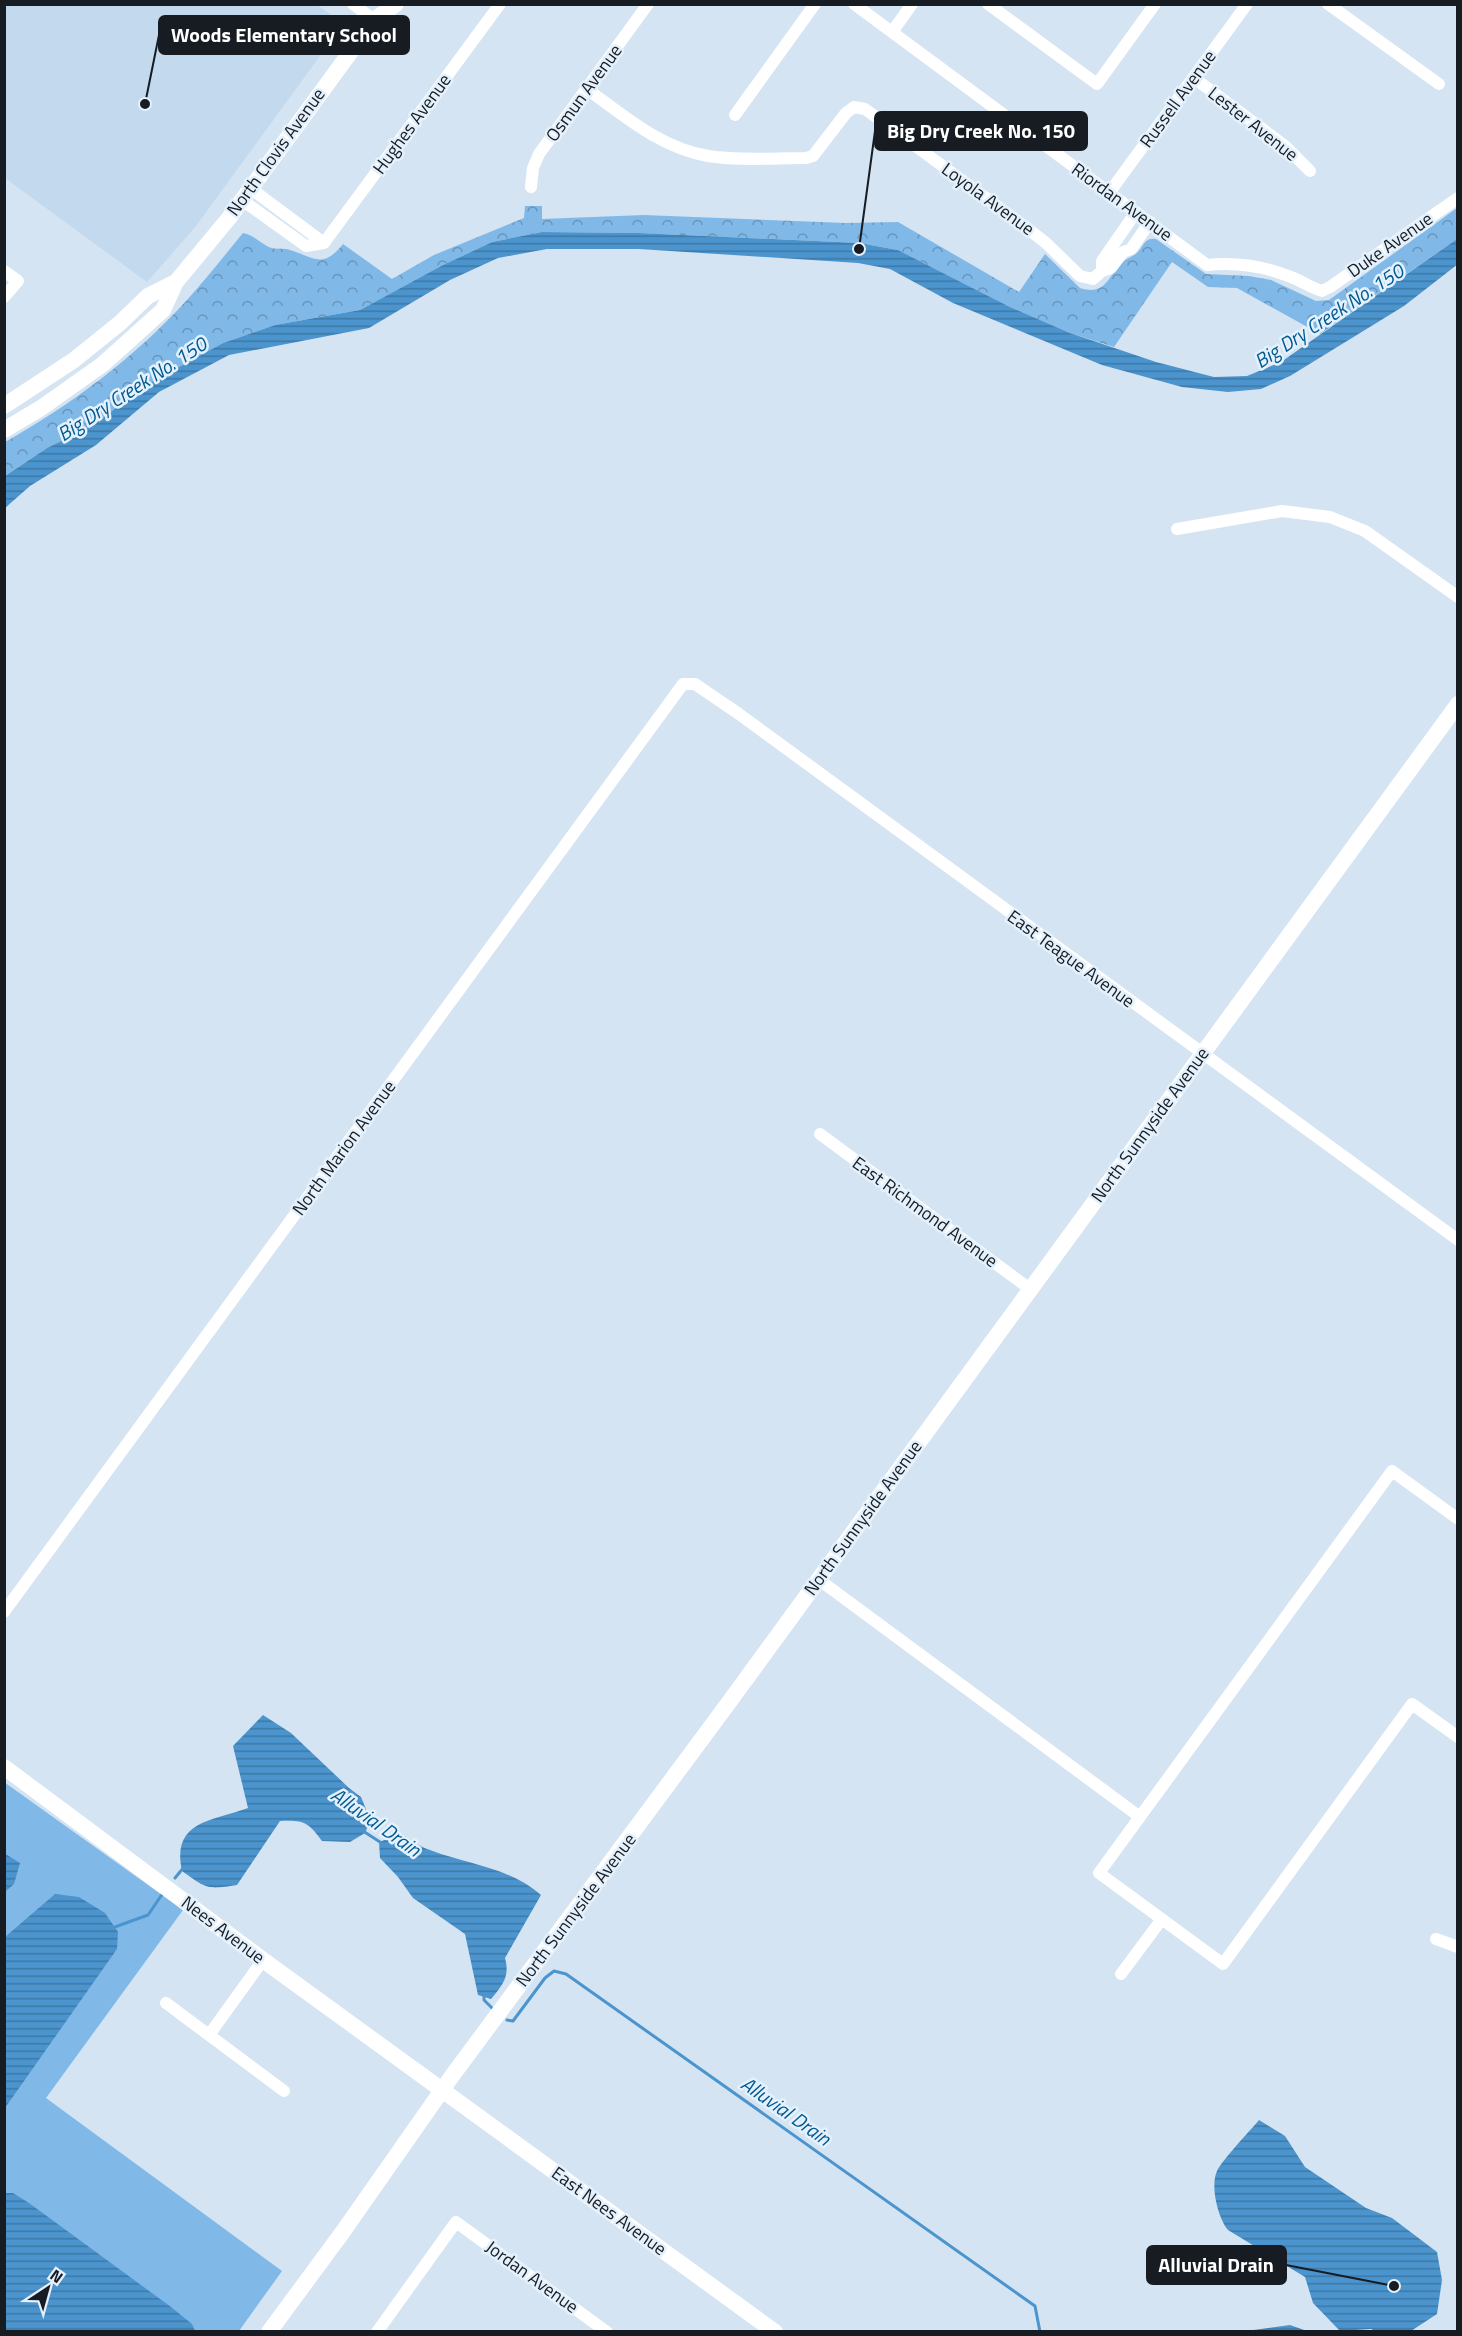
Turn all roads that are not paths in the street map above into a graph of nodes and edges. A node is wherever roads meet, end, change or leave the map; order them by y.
1 (353, 4) edge
2 (396, 4) edge
3 (500, 4) edge
4 (648, 4) edge
5 (815, 4) edge
6 (854, 4) edge
7 (912, 4) edge
8 (988, 4) edge
9 (1155, 4) edge
10 (1247, 4) edge
11 (1328, 4) edge
12 (375, 12) edge
13 (892, 32) junction
14 (1194, 78) junction
15 (1439, 84) dead end
16 (587, 89) junction
17 (735, 115) dead end
18 (1310, 171) dead end
19 (531, 187) dead end
20 (1109, 193) junction
21 (246, 194) junction
22 (1458, 198) edge
23 (1136, 212) junction
24 (1150, 222) junction
25 (1118, 249) junction
26 (1207, 265) joint
27 (4, 271) edge
28 (176, 282) junction
29 (4, 297) edge
30 (4, 406) edge
31 (4, 430) edge
32 (1177, 529) dead end
33 (1458, 597) edge
34 (683, 684) joint
35 (1458, 704) edge
36 (1202, 1055) junction
37 (820, 1134) dead end
38 (1458, 1240) edge
39 (1030, 1289) junction
40 (1457, 1517) edge
41 (818, 1579) junction
42 (4, 1612) edge
43 (1458, 1737) edge
44 (4, 1767) edge
45 (1140, 1817) junction
46 (1161, 1919) junction
47 (1436, 1939) dead end
48 (1458, 1947) edge
49 (263, 1960) junction
50 (1121, 1974) dead end
51 (166, 2003) dead end
52 (209, 2035) junction
53 (443, 2090) junction
54 (284, 2091) dead end
55 (269, 2331) edge
56 (378, 2331) edge
57 (607, 2331) edge
58 (775, 2331) edge

1 - 12 street
2 - 12 main road, North Clovis Avenue
3 - 21 street, Hughes Avenue
4 - 16 street, Osmun Avenue
5 - 17 street
6 - 13 street, Riordan Avenue
7 - 13 street
8 - 9 street
10 - 14 street, Russell Avenue
11 - 15 street
12 - 21 main road, North Clovis Avenue
13 - 20 street, Riordan Avenue
14 - 18 street, Lester Avenue
14 - 20 street, Russell Avenue
16 - 19 street, Osmun Avenue
16 - 25 street, Loyola Avenue
20 - 23 street, Riordan Avenue
21 - 28 main road, North Clovis Avenue
22 - 26 street, Duke Avenue
23 - 24 street, Riordan Avenue
23 - 25 street
24 - 25 street
24 - 26 street, Riordan Avenue
27 - 29 street
28 - 30 main road, North Clovis Avenue
28 - 31 main road, North Clovis Avenue
32 - 33 street
34 - 36 street, East Teague Avenue
34 - 42 street, North Marion Avenue
35 - 36 main road, North Sunnyside Avenue
36 - 38 street, East Teague Avenue
36 - 39 main road, North Sunnyside Avenue
37 - 39 street, East Richmond Avenue
39 - 41 main road, North Sunnyside Avenue
40 - 45 street
41 - 45 street
41 - 53 main road, North Sunnyside Avenue
43 - 46 street
44 - 49 main road, Nees Avenue
45 - 46 street
46 - 50 street
47 - 48 street
49 - 52 street
49 - 53 main road, Nees Avenue
51 - 52 street
52 - 54 street
53 - 55 main road, North Sunnyside Avenue
53 - 58 main road, East Nees Avenue
56 - 57 street, Jordan Avenue

